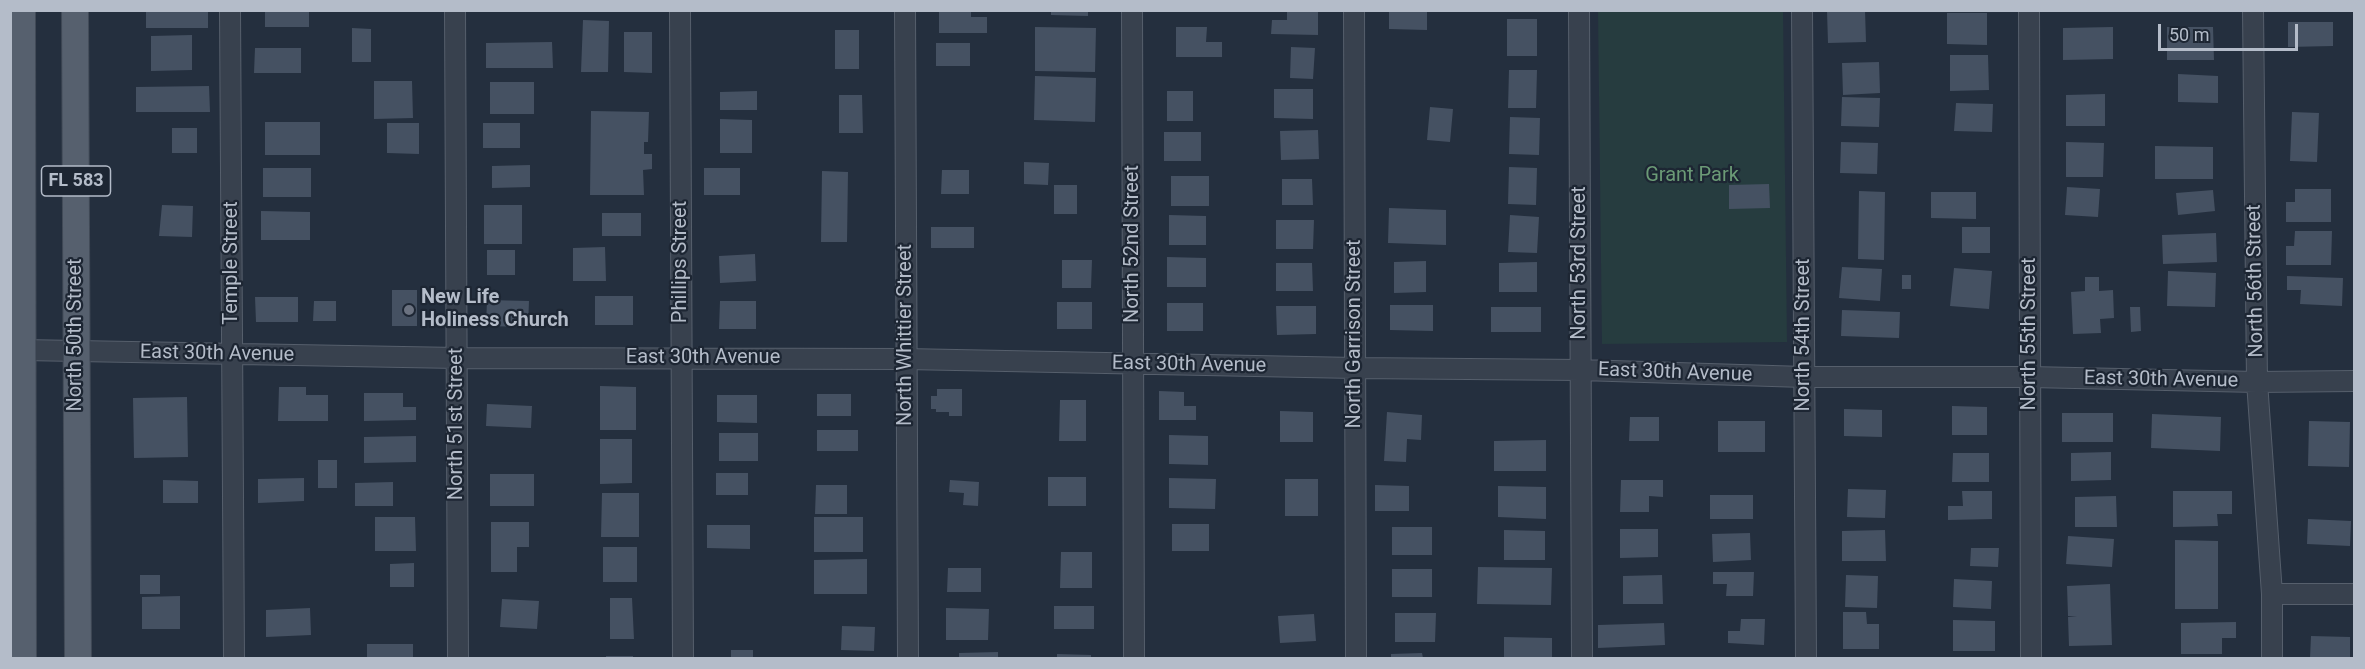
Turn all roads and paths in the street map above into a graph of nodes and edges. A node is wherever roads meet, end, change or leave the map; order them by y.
1 (22, 10) edge
2 (75, 10) edge
3 (230, 10) edge
4 (455, 10) edge
5 (680, 10) edge
6 (905, 10) edge
7 (1132, 10) edge
8 (1354, 10) edge
9 (1579, 10) edge
10 (1802, 10) edge
11 (2029, 10) edge
12 (2253, 10) edge
13 (23, 350) junction
14 (76, 351) junction
15 (232, 354) junction
16 (682, 357) junction
17 (457, 358) junction
18 (906, 359) junction
19 (1133, 364) junction
20 (1355, 368) junction
21 (1581, 370) junction
22 (2030, 376) junction
23 (1804, 377) junction
24 (2355, 381) edge
25 (2257, 382) junction
26 (2272, 594) junction
27 (2355, 594) edge
28 (23, 658) edge
29 (78, 658) edge
30 (234, 658) edge
31 (458, 658) edge
32 (683, 658) edge
33 (908, 658) edge
34 (1134, 658) edge
35 (1356, 658) edge
36 (1582, 658) edge
37 (1806, 658) edge
38 (2031, 658) edge
39 (2272, 658) edge

1 - 13 main road, FL 583
2 - 14 main road, North 50th Street / FL 583
3 - 15 street, Temple Street
4 - 17 street, North 51st Street
5 - 16 street, Phillips Street
6 - 18 street, North Whittier Street
7 - 19 street, North 52nd Street
8 - 20 street, North Garrison Street
9 - 21 street, North 53rd Street
10 - 23 street, North 54th Street
11 - 22 street, North 55th Street
12 - 25 street, North 56th Street
13 - 14 street, East 30th Avenue
13 - 28 main road, FL 583
14 - 15 street, East 30th Avenue
14 - 29 main road, North 50th Street / FL 583
15 - 17 street, East 30th Avenue
15 - 30 street, Temple Street
16 - 17 street, East 30th Avenue
16 - 18 street, East 30th Avenue
16 - 32 street, Phillips Street
17 - 31 street, North 51st Street
18 - 19 street, East 30th Avenue
18 - 33 street, North Whittier Street
19 - 20 street, East 30th Avenue
19 - 34 street, North 52nd Street
20 - 21 street, East 30th Avenue
20 - 35 street, North Garrison Street
21 - 23 street, East 30th Avenue
21 - 36 street, North 53rd Street
22 - 23 street, East 30th Avenue
22 - 25 street, East 30th Avenue
22 - 38 street, North 55th Street
23 - 37 street, North 54th Street
24 - 25 street, East 30th Avenue
25 - 26 street, North 56th Street
26 - 27 street
26 - 39 street, North 56th Street

